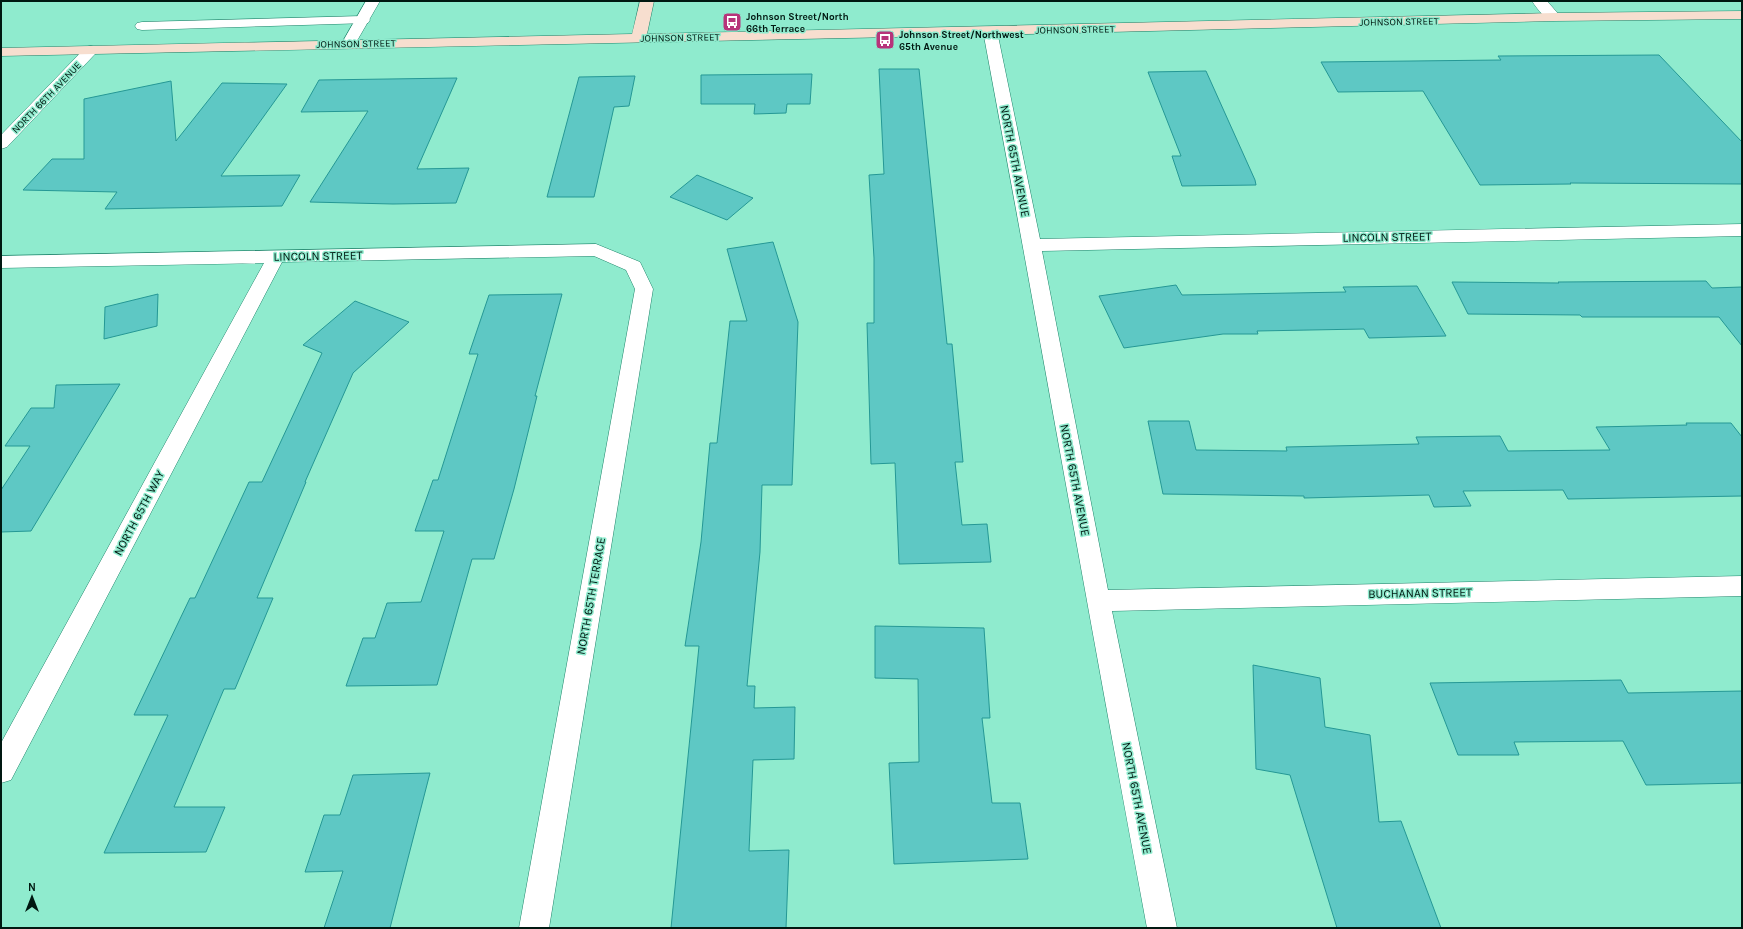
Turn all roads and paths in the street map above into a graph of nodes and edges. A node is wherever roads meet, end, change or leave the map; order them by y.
1 (373, 1) edge
2 (647, 1) edge
3 (1539, 1) edge
4 (1742, 15) edge
5 (1554, 17) junction
6 (363, 20) junction
7 (142, 26) dead end
8 (990, 31) junction
9 (639, 37) junction
10 (349, 43) junction
11 (90, 50) junction
12 (1, 52) edge
13 (1, 144) edge
14 (1742, 230) edge
15 (1032, 245) junction
16 (276, 257) junction
17 (1, 262) edge
18 (633, 266) joint
19 (1742, 586) edge
20 (1098, 601) junction
21 (1, 770) edge
22 (534, 928) edge
23 (1162, 928) edge

1 - 6 street
2 - 9 street
3 - 5 street
4 - 5 street, JOHNSON STREET
5 - 8 street, JOHNSON STREET
6 - 7 street
6 - 10 street
8 - 9 street, JOHNSON STREET
8 - 15 street, NORTH 65TH AVENUE
9 - 10 street, JOHNSON STREET
10 - 11 street, JOHNSON STREET
11 - 12 street, JOHNSON STREET
11 - 13 street, NORTH 66TH AVENUE
14 - 15 street, LINCOLN STREET
15 - 20 street, NORTH 65TH AVENUE
16 - 17 street, LINCOLN STREET
16 - 18 street, LINCOLN STREET
16 - 21 street, NORTH 65TH WAY
18 - 22 street, NORTH 65TH TERRACE
19 - 20 street, BUCHANAN STREET
20 - 23 street, NORTH 65TH AVENUE

